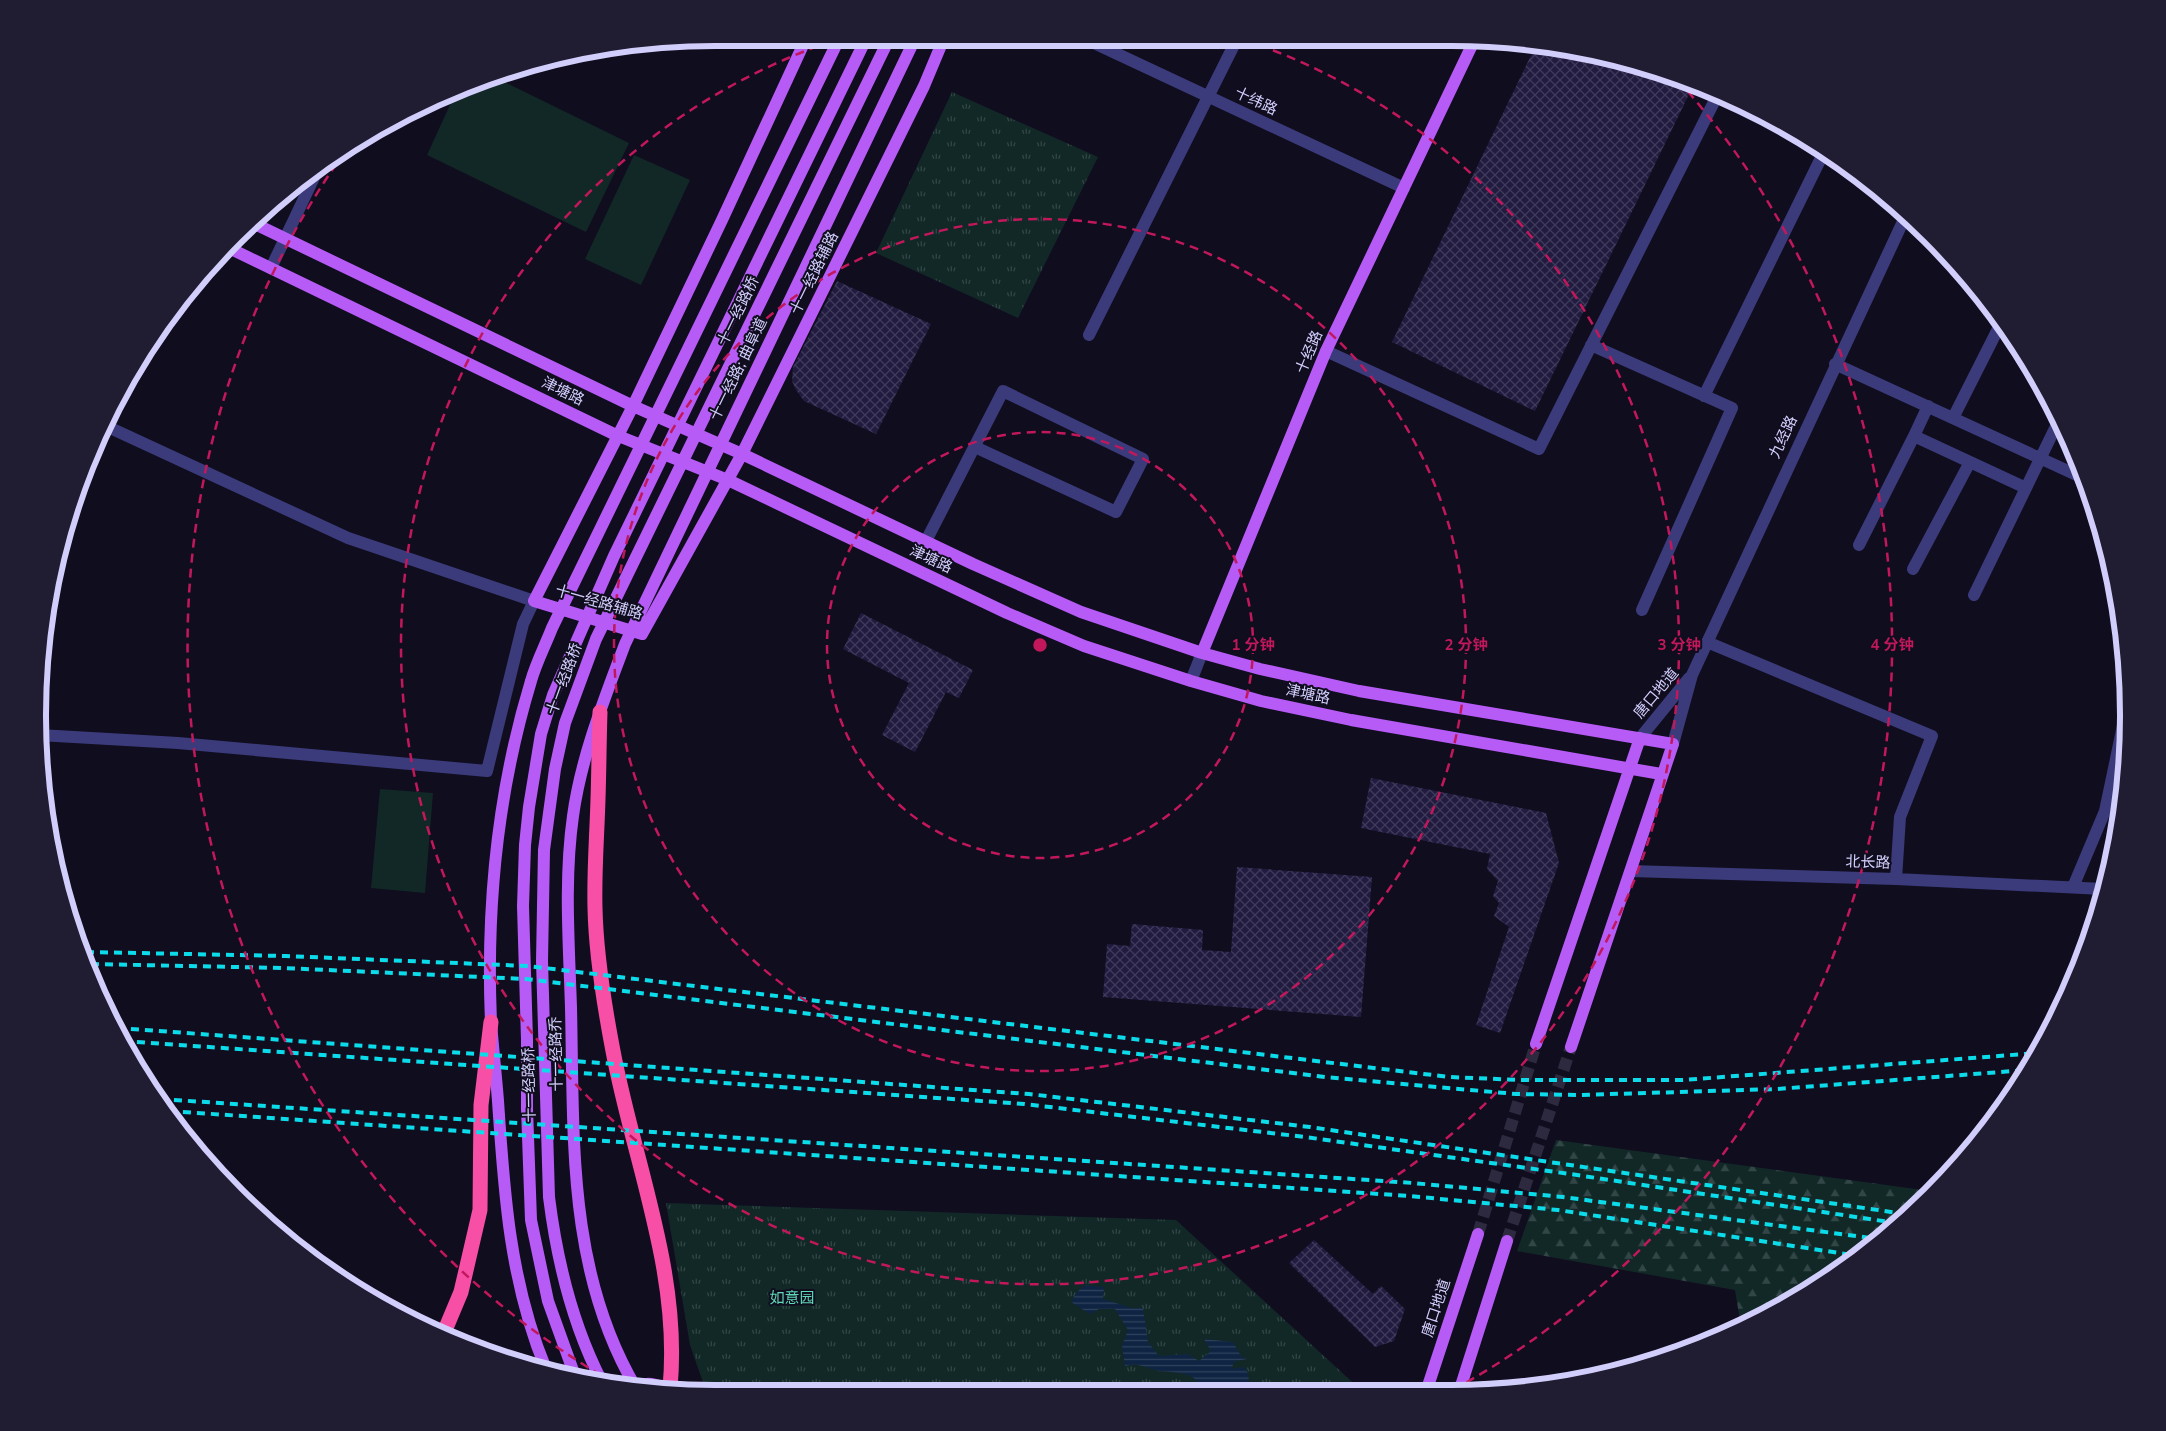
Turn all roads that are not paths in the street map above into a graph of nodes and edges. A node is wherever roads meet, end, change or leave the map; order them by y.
1 (803, 46) edge
2 (836, 46) edge
3 (863, 46) edge
4 (885, 46) edge
5 (912, 46) edge
6 (941, 46) edge
7 (1101, 46) edge
8 (1234, 46) edge
9 (1471, 47) edge
10 (1209, 96) junction
11 (1715, 100) edge
12 (1821, 158) edge
13 (312, 182) edge
14 (1404, 188) junction
15 (1903, 222) edge
16 (259, 226) edge
17 (285, 238) junction
18 (234, 250) edge
19 (271, 268) junction
20 (1997, 330) edge
21 (1089, 335) dead end
22 (1591, 345) junction
23 (1326, 351) junction
24 (1835, 364) junction
25 (1704, 396) junction
26 (633, 406) junction
27 (1928, 406) junction
28 (1953, 418) junction
29 (111, 428) edge
30 (2055, 428) edge
31 (616, 435) junction
32 (1914, 436) junction
33 (975, 447) junction
34 (742, 454) junction
35 (2040, 458) junction
36 (1970, 462) junction
37 (2074, 473) edge
38 (728, 480) junction
39 (2026, 488) junction
40 (926, 541) junction
41 (1859, 545) dead end
42 (1913, 568) dead end
43 (1974, 596) dead end
44 (534, 601) junction
45 (1642, 610) dead end
46 (1707, 642) junction
47 (1202, 653) junction
48 (1692, 675) junction
49 (1191, 681) junction
50 (600, 712) junction
51 (47, 735) edge
52 (1640, 738) junction
53 (1673, 744) junction
54 (2119, 746) edge
55 (1629, 769) junction
56 (1661, 774) junction
57 (1631, 872) junction
58 (1896, 880) junction
59 (2074, 887) junction
60 (2097, 889) edge
61 (491, 1022) junction
62 (1536, 1044) tunnel mouth
63 (1571, 1048) tunnel mouth
64 (1478, 1234) tunnel mouth
65 (1507, 1240) tunnel mouth
66 (446, 1328) edge
67 (544, 1362) edge
68 (573, 1369) edge
69 (598, 1374) edge
70 (632, 1379) edge
71 (670, 1383) edge
72 (1461, 1384) edge
73 (1428, 1385) edge

1 - 26 main road, 十一经路辅路
2 - 61 main road, 十一经路桥
3 - 68 main road, 十一经路桥
4 - 69 main road, 十一经路桥
5 - 50 main road, 十一经路; 曲阜道
6 - 34 main road, 十一经路辅路
7 - 10 street, 十纬路
8 - 10 street
9 - 14 main road, 十经路
10 - 14 street, 十纬路
10 - 21 street
11 - 22 street
12 - 25 street
13 - 17 street
14 - 23 main road, 十经路
15 - 24 street, 九经路
16 - 17 main road, 津塘路
17 - 19 street
17 - 26 main road, 津塘路
18 - 19 main road, 津塘路
19 - 31 main road, 津塘路
20 - 28 street
22 - 23 street
22 - 25 street
23 - 47 main road, 十经路
24 - 27 street
24 - 46 street, 九经路
25 - 45 street
26 - 31 main road, 十一经路辅路
26 - 34 main road, 津塘路
27 - 28 street
27 - 32 street
28 - 35 street
29 - 44 street
30 - 35 street
31 - 38 main road, 津塘路
31 - 44 main road, 十一经路辅路
32 - 36 street
32 - 41 street
33 - 33 street
33 - 40 street
34 - 38 main road, 十一经路辅路
34 - 40 main road, 津塘路
35 - 37 street
35 - 39 street
36 - 39 street
36 - 42 street
38 - 44 main road, 十一经路辅路
38 - 49 main road, 津塘路
39 - 43 street
40 - 47 main road, 津塘路
44 - 51 street
46 - 48 street, 九经路
46 - 58 street
47 - 49 street, 十经路
47 - 52 main road, 津塘路
48 - 52 street, 唐口地道
48 - 53 street, 唐口地道
49 - 55 main road, 津塘路
50 - 70 main road, 十一经路乔
50 - 71 highway
52 - 53 main road, 津塘路
52 - 55 main road, 唐口地道
53 - 56 main road, 唐口地道
54 - 59 street
55 - 56 main road, 津塘路
55 - 62 main road, 唐口地道
56 - 57 main road, 唐口地道
57 - 58 street, 北长路
57 - 63 main road, 唐口地道
58 - 59 street, 北长路
59 - 60 street, 北长路
61 - 66 highway
61 - 67 main road, 十一经路桥
64 - 73 main road, 唐口地道
65 - 72 main road

